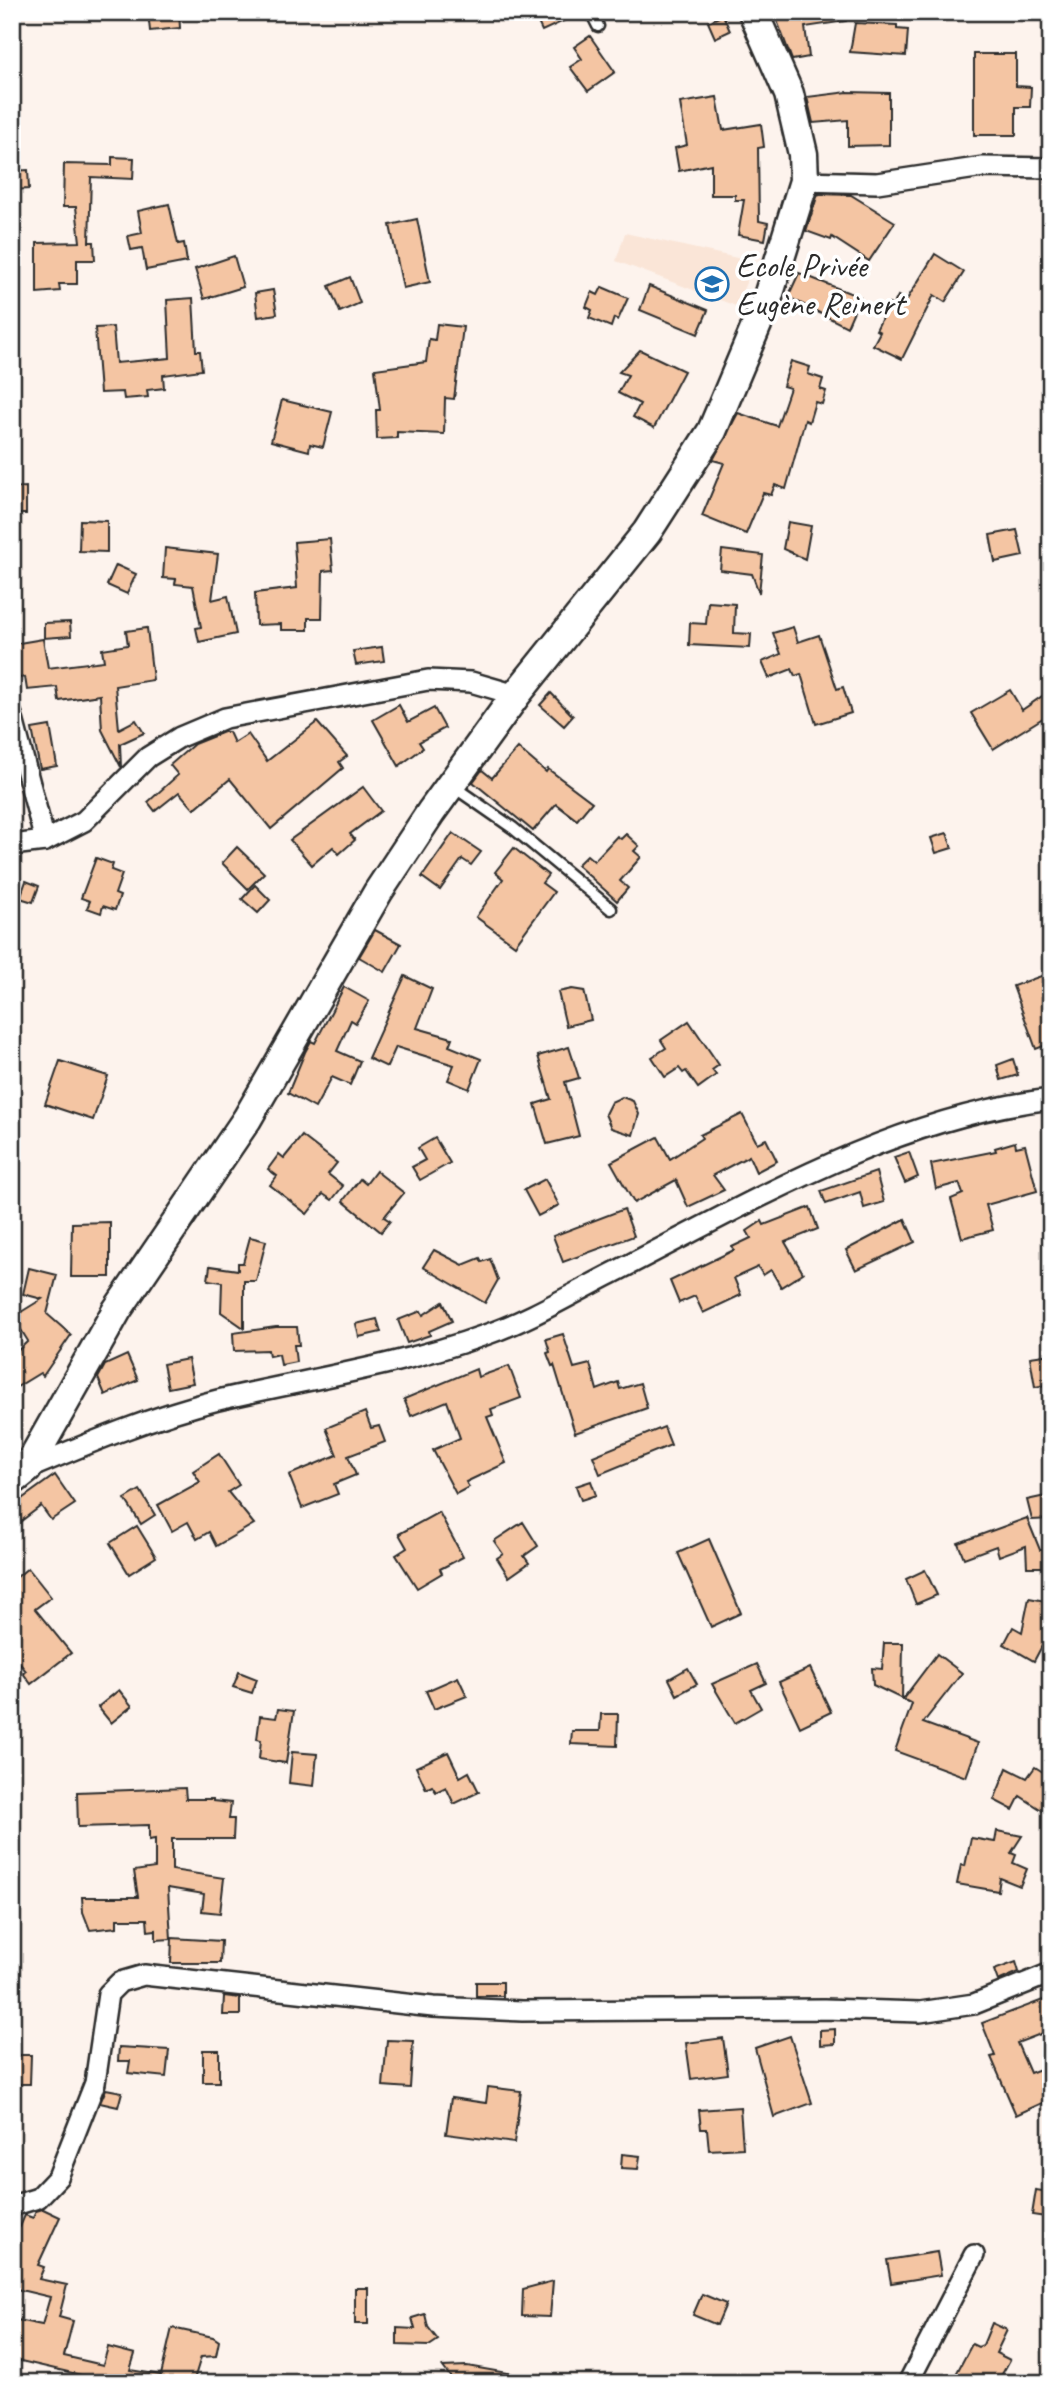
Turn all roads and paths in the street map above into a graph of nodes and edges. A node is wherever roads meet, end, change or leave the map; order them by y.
1 (592, 12) edge
2 (753, 12) edge
3 (598, 26) dead end
4 (1051, 168) edge
5 (804, 181) junction
6 (516, 695) junction
7 (12, 715) edge
8 (451, 785) junction
9 (45, 841) junction
10 (12, 845) edge
11 (611, 909) dead end
12 (1051, 1099) edge
13 (20, 1475) edge
14 (1051, 1973) edge
15 (12, 2206) edge
16 (974, 2255) dead end
17 (908, 2383) edge

1 - 3 lane
2 - 5 street
4 - 5 street
5 - 6 street
6 - 8 street
6 - 9 street
7 - 9 street
8 - 11 lane
8 - 13 street
9 - 10 street
12 - 13 street
14 - 15 street
16 - 17 street

